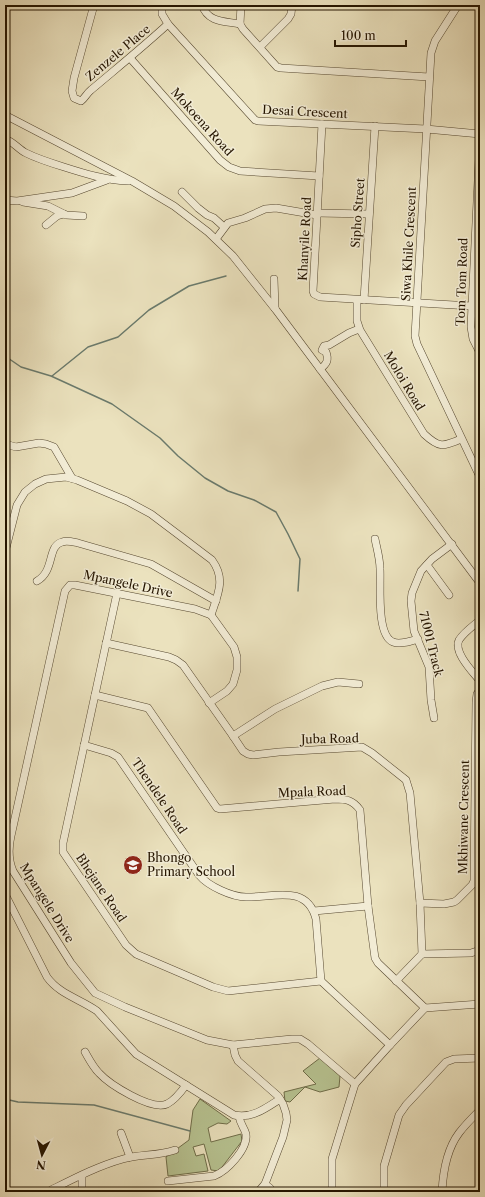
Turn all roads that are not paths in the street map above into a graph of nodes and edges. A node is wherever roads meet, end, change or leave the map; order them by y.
1 (94, 5) edge
2 (162, 5) edge
3 (202, 5) edge
4 (241, 5) edge
5 (292, 5) edge
6 (458, 5) edge
7 (168, 24) junction
8 (240, 24) junction
9 (260, 47) junction
10 (130, 58) junction
11 (429, 77) junction
12 (5, 115) edge
13 (322, 124) junction
14 (375, 126) junction
15 (426, 129) junction
16 (480, 134) edge
17 (5, 139) edge
18 (480, 139) edge
19 (319, 176) junction
20 (108, 180) junction
21 (132, 181) junction
22 (479, 182) edge
23 (182, 192) dead end
24 (5, 200) edge
25 (17, 201) junction
26 (64, 214) junction
27 (317, 214) junction
28 (369, 214) junction
29 (83, 216) dead end
30 (46, 225) dead end
31 (224, 227) junction
32 (216, 239) junction
33 (477, 270) edge
34 (274, 279) dead end
35 (361, 300) junction
36 (416, 303) junction
37 (471, 306) junction
38 (275, 308) junction
39 (359, 329) junction
40 (480, 352) edge
41 (320, 369) junction
42 (461, 439) junction
43 (5, 444) edge
44 (480, 477) edge
45 (72, 478) junction
46 (375, 539) dead end
47 (452, 544) junction
48 (5, 552) edge
49 (427, 565) junction
50 (37, 581) dead end
51 (480, 583) edge
52 (117, 593) junction
53 (449, 595) dead end
54 (216, 601) junction
55 (211, 615) junction
56 (480, 620) edge
57 (418, 639) junction
58 (106, 644) junction
59 (480, 681) edge
60 (359, 684) dead end
61 (480, 690) edge
62 (95, 695) junction
63 (209, 703) junction
64 (434, 718) dead end
65 (232, 736) junction
66 (84, 745) junction
67 (5, 894) edge
68 (420, 903) junction
69 (368, 906) junction
70 (314, 911) junction
71 (480, 950) edge
72 (422, 954) junction
73 (321, 981) junction
74 (396, 981) junction
75 (480, 1004) edge
76 (425, 1008) junction
77 (233, 1045) junction
78 (390, 1045) junction
79 (85, 1052) dead end
80 (480, 1058) edge
81 (355, 1084) junction
82 (186, 1085) junction
83 (280, 1100) junction
84 (480, 1110) edge
85 (239, 1116) junction
86 (121, 1133) dead end
87 (175, 1150) dead end
88 (130, 1157) junction
89 (82, 1176) junction
90 (168, 1181) dead end
91 (265, 1184) junction
92 (52, 1190) dead end
93 (82, 1192) edge
94 (258, 1192) edge
95 (271, 1192) edge
96 (332, 1192) edge
97 (384, 1192) edge
98 (442, 1192) edge

1 - 10 street, Zenzele Place
2 - 7 street, Desai Crescent
3 - 8 street
4 - 8 street
5 - 9 street
6 - 11 street, Siwa Khile Crescent
7 - 10 street, Zenzele Place
7 - 13 street, Desai Crescent
8 - 9 street
9 - 11 street
10 - 19 street, Mokoena Road
11 - 15 street, Siwa Khile Crescent
12 - 21 street
13 - 14 street, Desai Crescent
13 - 19 street, Khanyile Road
14 - 15 street, Desai Crescent
14 - 28 street, Sipho Street
15 - 16 street, Desai Crescent
15 - 36 street, Siwa Khile Crescent
17 - 20 street
18 - 22 street, Tom Tom Road
19 - 27 street, Khanyile Road
20 - 21 street
20 - 25 street
21 - 32 street
22 - 33 street, Tom Tom Road
23 - 31 street
24 - 25 street
25 - 26 street
26 - 29 street
26 - 30 street
27 - 28 street
27 - 31 street
27 - 35 street, Khanyile Road
28 - 35 street, Sipho Street
31 - 32 street
32 - 38 street
33 - 37 street, Tom Tom Road
34 - 38 street
35 - 36 street, Khanyile Road
35 - 39 street, Moloi Road
36 - 37 street, Khanyile Road
36 - 42 street, Siwa Khile Crescent
37 - 40 street, Tom Tom Road
38 - 41 street
39 - 41 street
39 - 42 street, Moloi Road
41 - 47 street
42 - 44 street, Siwa Khile Crescent
43 - 45 street
45 - 48 street
45 - 54 street
46 - 57 street
47 - 49 street, 71001 Track
47 - 51 street
49 - 53 street
49 - 57 street, 71001 Track
50 - 54 street
52 - 55 street, Mpangele Drive
52 - 58 street, Bhejane Road
52 - 77 street, Mpangele Drive
54 - 55 street
55 - 63 street
56 - 59 street
57 - 64 street, 71001 Track
58 - 62 street, Bhejane Road
58 - 63 street, Juba Road
60 - 65 street
61 - 68 street, Mkhiwane Crescent
62 - 66 street, Bhejane Road
62 - 69 street, Mpala Road
63 - 65 street, Juba Road
65 - 68 street, Juba Road
66 - 70 street, Thendele Road
66 - 73 street, Bhejane Road
67 - 82 street
68 - 72 street, Juba Road
69 - 70 street
69 - 74 street, Mpala Road
70 - 73 street
71 - 72 street
72 - 74 street
73 - 78 street
74 - 76 street, Mpala Road
75 - 76 street
76 - 78 street
77 - 81 street, Mpangele Drive
77 - 83 street
78 - 81 street
79 - 82 street
80 - 97 street
81 - 96 street
82 - 85 street
83 - 85 street
83 - 91 street
84 - 98 street
85 - 90 street
86 - 88 street
87 - 88 street
88 - 89 street
89 - 92 street
89 - 93 street
91 - 94 street
91 - 95 street

